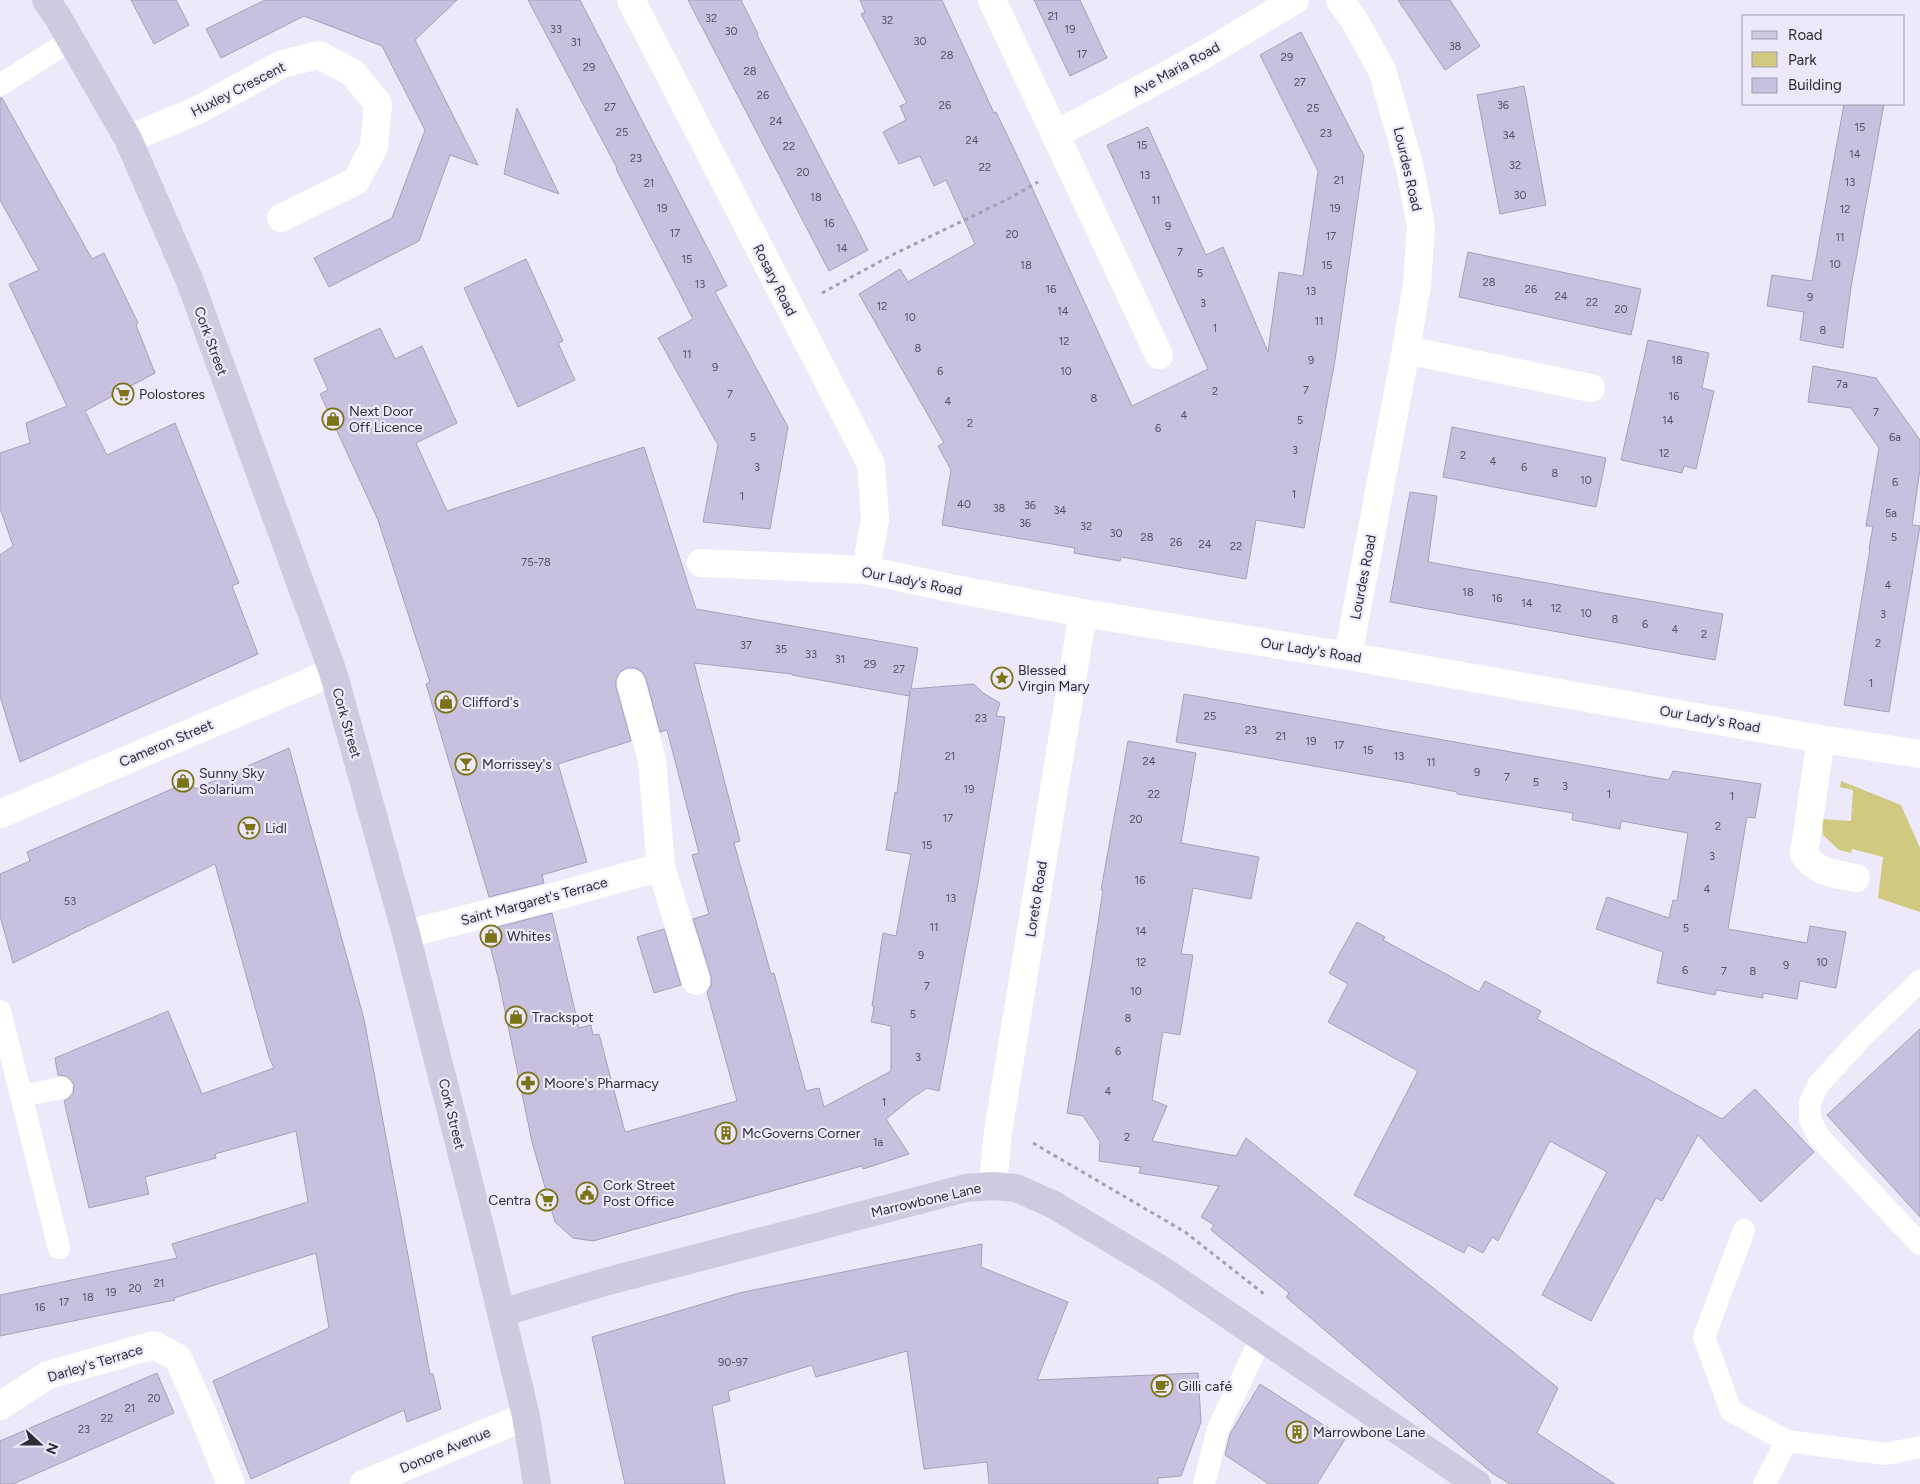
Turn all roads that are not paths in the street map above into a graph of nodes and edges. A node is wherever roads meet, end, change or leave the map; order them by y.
1 (46, 0) edge
2 (631, 0) edge
3 (992, 0) edge
4 (1294, 0) edge
5 (1340, 0) edge
6 (71, 40) junction
7 (0, 85) edge
8 (1055, 135) junction
9 (128, 140) junction
10 (281, 218) dead end
11 (1406, 350) junction
12 (1159, 355) dead end
13 (1591, 388) dead end
14 (701, 563) dead end
15 (866, 570) junction
16 (1083, 613) junction
17 (1348, 656) junction
18 (333, 672) junction
19 (631, 683) dead end
20 (1821, 738) junction
21 (1920, 754) edge
22 (0, 814) edge
23 (661, 867) junction
24 (1856, 878) dead end
25 (406, 934) junction
26 (696, 981) dead end
27 (1920, 981) edge
28 (0, 1011) edge
29 (61, 1088) dead end
30 (21, 1096) junction
31 (993, 1186) junction
32 (1744, 1230) dead end
33 (1920, 1244) edge
34 (59, 1248) dead end
35 (501, 1313) junction
36 (1261, 1338) junction
37 (0, 1406) edge
38 (526, 1416) junction
39 (1787, 1441) junction
40 (1920, 1447) edge
41 (230, 1484) edge
42 (364, 1484) edge
43 (537, 1484) edge
44 (1204, 1484) edge
45 (1477, 1484) edge
46 (1764, 1484) edge

1 - 6 main road, Cork Street
2 - 15 street, Rosary Road
3 - 8 street
4 - 8 street, Ave Maria Road
5 - 11 street, Lourdes Road
6 - 7 lane
6 - 9 main road, Cork Street
8 - 12 street
9 - 10 street, Huxley Crescent
9 - 18 main road, Cork Street
11 - 13 street
11 - 17 street, Lourdes Road
14 - 15 street, Our Lady's Road
15 - 16 street, Our Lady's Road
16 - 17 street, Our Lady's Road
16 - 31 street, Loreto Road
17 - 20 street, Our Lady's Road
18 - 22 street, Cameron Street
18 - 25 main road, Cork Street
19 - 23 street
20 - 21 street, Our Lady's Road
20 - 24 street
23 - 25 street, Saint Margaret's Terrace
23 - 26 street
25 - 35 main road, Cork Street
27 - 33 lane
28 - 30 lane
29 - 30 lane
30 - 34 lane
31 - 35 main road, Marrowbone Lane
31 - 36 main road, Marrowbone Lane
32 - 39 lane
35 - 38 main road, Cork Street
36 - 44 lane
36 - 45 main road, Marrowbone Lane
37 - 41 street, Darley's Terrace
38 - 42 street, Donore Avenue
38 - 43 main road, Cork Street
39 - 40 lane
39 - 46 lane

